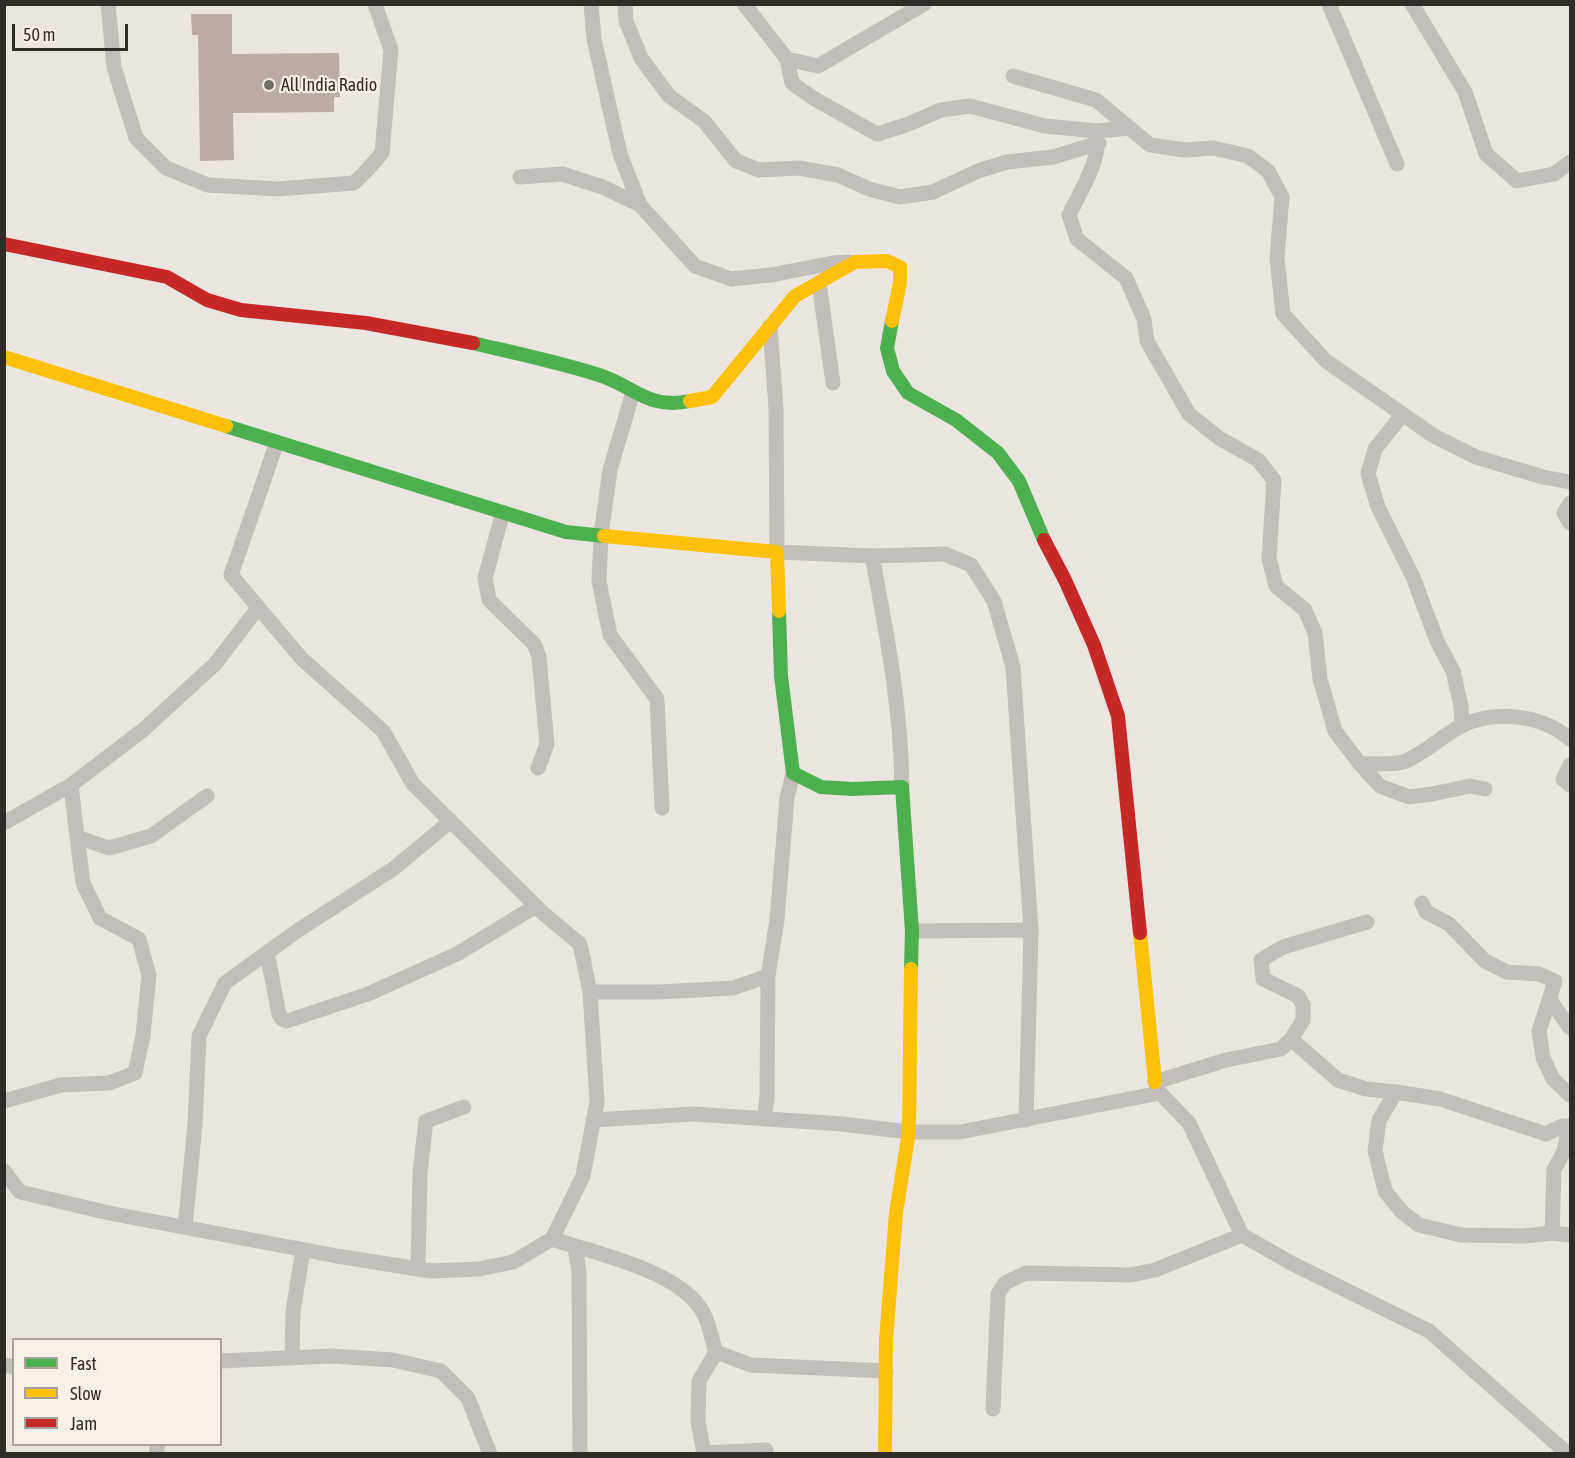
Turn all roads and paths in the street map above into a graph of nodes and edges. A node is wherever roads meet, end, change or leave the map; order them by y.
1 (108, 4) edge
2 (375, 4) edge
3 (591, 4) edge
4 (625, 4) edge
5 (744, 4) edge
6 (924, 4) edge
7 (1329, 4) edge
8 (1412, 4) edge
9 (787, 59) junction
10 (1013, 76) dead end
11 (1130, 128) junction
12 (1098, 137) junction
13 (1570, 162) edge
14 (1397, 164) dead end
15 (520, 177) dead end
16 (640, 205) junction
17 (4, 244) edge
18 (855, 262) junction
19 (819, 283) junction
20 (770, 326) junction
21 (4, 357) edge
22 (833, 383) dead end
23 (633, 392) junction
24 (1403, 414) junction
25 (277, 442) junction
26 (1570, 482) edge
27 (1570, 503) edge
28 (502, 512) junction
29 (1570, 523) edge
30 (601, 535) junction
31 (777, 552) junction
32 (872, 556) junction
33 (258, 608) junction
34 (1462, 726) junction
35 (1570, 739) edge
36 (1360, 764) junction
37 (1570, 765) edge
38 (538, 768) dead end
39 (793, 773) junction
40 (71, 785) junction
41 (1570, 785) edge
42 (902, 787) junction
43 (1485, 789) dead end
44 (207, 796) dead end
45 (662, 808) dead end
46 (451, 821) junction
47 (4, 823) edge
48 (77, 837) junction
49 (1422, 903) dead end
50 (536, 906) junction
51 (1367, 922) dead end
52 (1031, 930) junction
53 (912, 931) junction
54 (267, 953) junction
55 (768, 976) junction
56 (590, 992) junction
57 (1550, 1000) junction
58 (1570, 1028) edge
59 (1291, 1039) junction
60 (1158, 1088) junction
61 (1396, 1092) junction
62 (1570, 1095) edge
63 (4, 1101) edge
64 (464, 1107) dead end
65 (765, 1119) junction
66 (593, 1120) junction
67 (1026, 1120) junction
68 (1570, 1126) edge
69 (1570, 1131) edge
70 (909, 1132) junction
71 (4, 1171) edge
72 (184, 1227) junction
73 (1552, 1233) junction
74 (1242, 1235) junction
75 (1570, 1235) edge
76 (552, 1239) junction
77 (575, 1247) junction
78 (303, 1250) junction
79 (418, 1269) junction
80 (716, 1352) junction
81 (292, 1358) junction
82 (222, 1361) edge
83 (886, 1371) junction
84 (993, 1409) dead end
85 (766, 1450) dead end
86 (704, 1453) edge
87 (490, 1454) edge
88 (580, 1454) edge
89 (885, 1454) edge
90 (1568, 1454) edge

1 - 2 street
3 - 16 street
4 - 12 street
5 - 9 street
6 - 9 street
7 - 14 street
8 - 13 street
9 - 12 street
10 - 11 street
11 - 12 street
11 - 24 street
12 - 36 street
15 - 16 street
16 - 18 street
17 - 23 street
18 - 19 street
18 - 60 street
19 - 20 street
19 - 22 street
20 - 23 street
20 - 31 street
21 - 25 street
23 - 30 street
24 - 26 street
24 - 34 street
25 - 28 street
25 - 33 street
27 - 29 street
28 - 30 street
28 - 38 street
30 - 31 street
30 - 45 street
31 - 32 street
31 - 39 street
32 - 42 street
32 - 52 street
33 - 40 street
33 - 46 street
34 - 35 street
34 - 36 street
36 - 43 street
37 - 41 street
39 - 42 street
39 - 55 street
40 - 47 street
40 - 48 street
42 - 53 street
44 - 48 street
46 - 50 street
46 - 54 street
48 - 63 street
49 - 57 street
50 - 54 street
50 - 56 street
51 - 59 street
52 - 53 street
52 - 67 street
53 - 70 street
54 - 72 street
55 - 56 street
55 - 65 street
56 - 66 street
57 - 58 street
57 - 62 street
59 - 60 street
59 - 61 street
60 - 67 street
60 - 74 street
61 - 68 street
61 - 73 street
64 - 79 street
65 - 66 street
65 - 70 street
66 - 76 street
67 - 70 street
69 - 73 street
70 - 83 street
71 - 72 street
72 - 78 street
73 - 75 street
74 - 84 street
74 - 90 street
76 - 77 street
76 - 79 street
77 - 80 street
77 - 88 street
78 - 79 street
78 - 81 street
80 - 83 street
80 - 86 street
81 - 82 street
81 - 87 street
83 - 89 street
85 - 86 street

